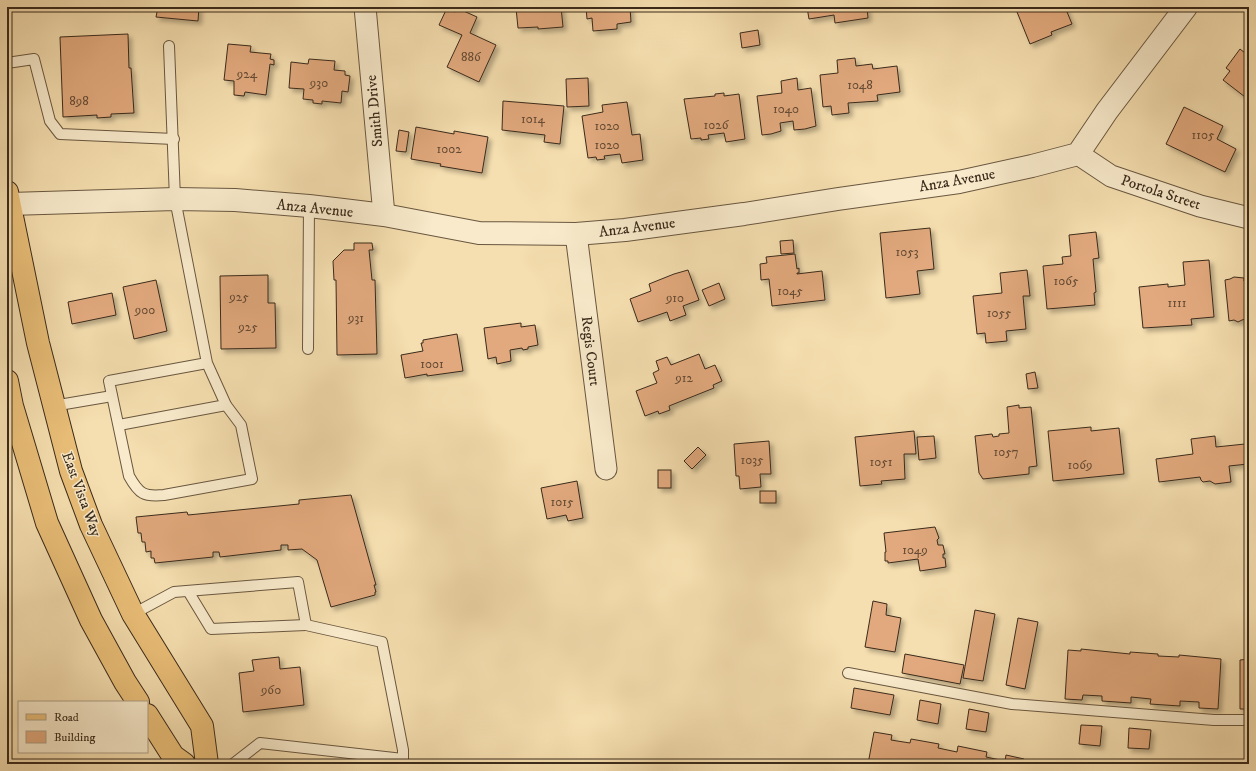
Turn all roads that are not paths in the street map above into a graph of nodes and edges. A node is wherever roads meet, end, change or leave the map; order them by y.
1 (365, 7) edge
2 (1186, 7) edge
3 (170, 46) dead end
4 (7, 63) edge
5 (174, 139) junction
6 (1078, 154) junction
7 (8, 198) edge
8 (175, 199) junction
9 (309, 206) junction
10 (384, 215) junction
11 (1249, 218) edge
12 (576, 234) junction
13 (308, 349) dead end
14 (207, 363) junction
15 (7, 381) edge
16 (112, 396) junction
17 (226, 405) junction
18 (53, 406) junction
19 (119, 425) junction
20 (606, 469) dead end
21 (188, 591) junction
22 (133, 614) junction
23 (306, 625) junction
24 (848, 673) dead end
25 (137, 701) edge
26 (148, 717) edge
27 (1249, 720) edge
28 (184, 764) edge
29 (207, 764) edge
30 (233, 764) edge

1 - 10 street, Smith Drive
2 - 6 street
3 - 5 lane
4 - 5 lane
5 - 8 lane
6 - 11 street, Portola Street
6 - 12 street, Anza Avenue
7 - 8 street, Anza Avenue
7 - 18 main road, East Vista Way
8 - 9 street, Anza Avenue
8 - 14 lane
9 - 10 street, Anza Avenue
9 - 13 lane
10 - 12 street, Anza Avenue
12 - 20 street, Regis Court
14 - 16 lane
14 - 17 lane
15 - 25 main road
16 - 18 lane
16 - 19 lane
17 - 19 lane
17 - 19 lane
18 - 22 main road, East Vista Way
21 - 22 lane
21 - 23 lane
21 - 23 lane
22 - 29 main road, East Vista Way
23 - 30 lane
24 - 27 lane
26 - 28 main road

